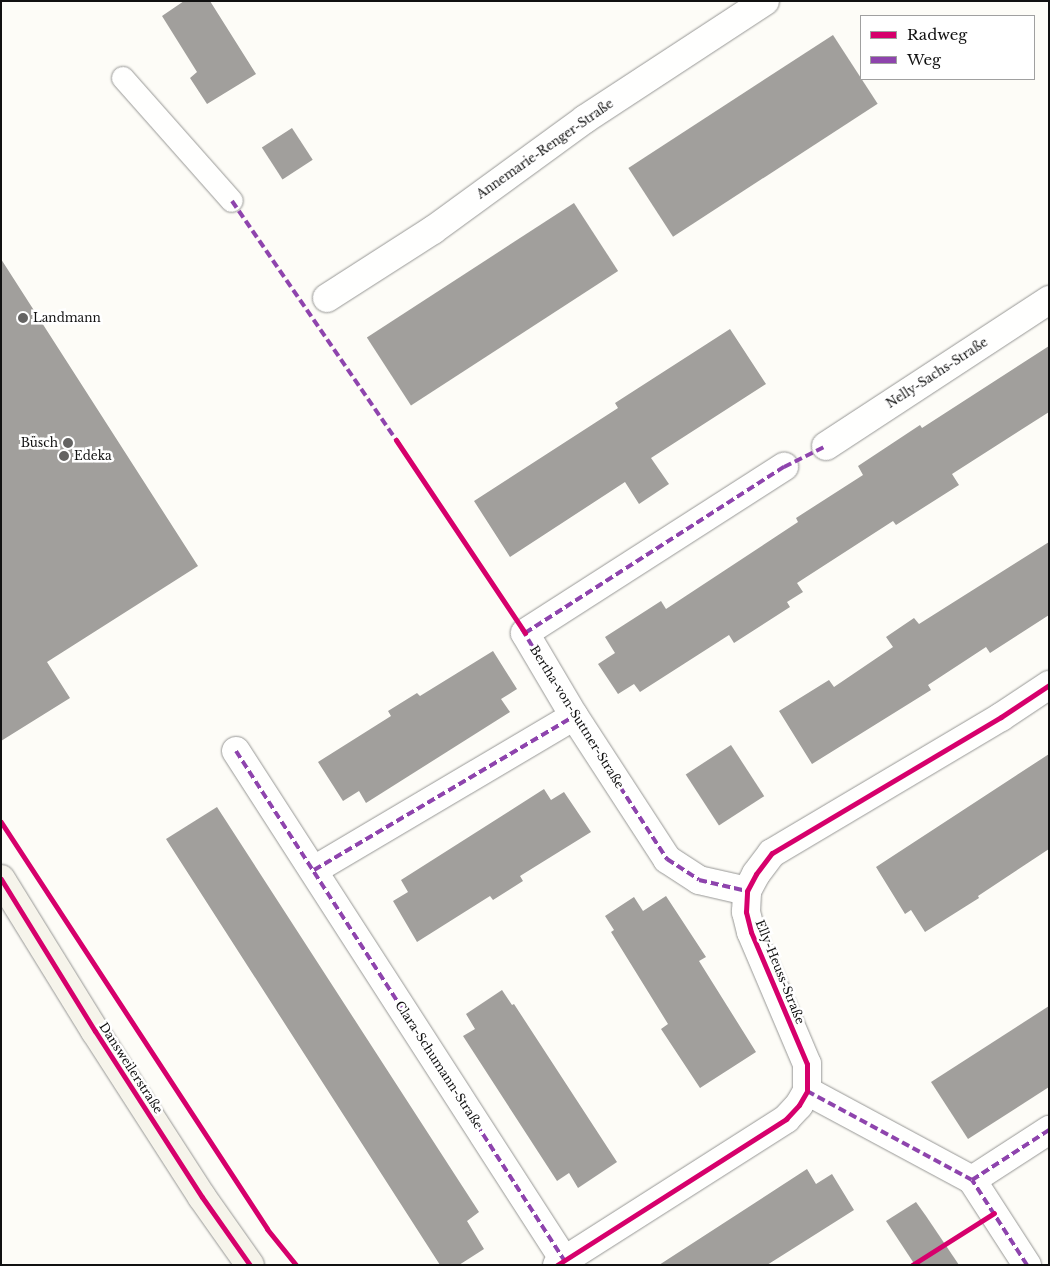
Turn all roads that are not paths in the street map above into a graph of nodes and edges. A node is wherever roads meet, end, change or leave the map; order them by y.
1 (765, 1) edge
2 (123, 78) dead end
3 (232, 201) dead end
4 (326, 298) dead end
5 (1049, 300) edge
6 (826, 446) dead end
7 (784, 468) dead end
8 (1049, 685) edge
9 (574, 716) junction
10 (236, 751) dead end
11 (314, 870) junction
12 (1, 879) edge
13 (748, 891) junction
14 (808, 1091) junction
15 (1049, 1130) edge
16 (972, 1180) junction
17 (561, 1262) edge
18 (250, 1265) edge
19 (1027, 1265) edge

1 - 4 street, Annemarie-Renger-Straße
2 - 3 lane
5 - 6 street, Nelly-Sachs-Straße
7 - 9 street, Bertha-von-Suttner-Straße
8 - 13 street, Elly-Heuss-Straße
9 - 11 street
9 - 13 street, Bertha-von-Suttner-Straße
10 - 11 street, Clara-Schumann-Straße
11 - 17 street, Clara-Schumann-Straße
12 - 18 main road, Dansweilerstraße
13 - 14 street, Elly-Heuss-Straße
14 - 16 street
14 - 17 street
15 - 16 street
16 - 19 street

